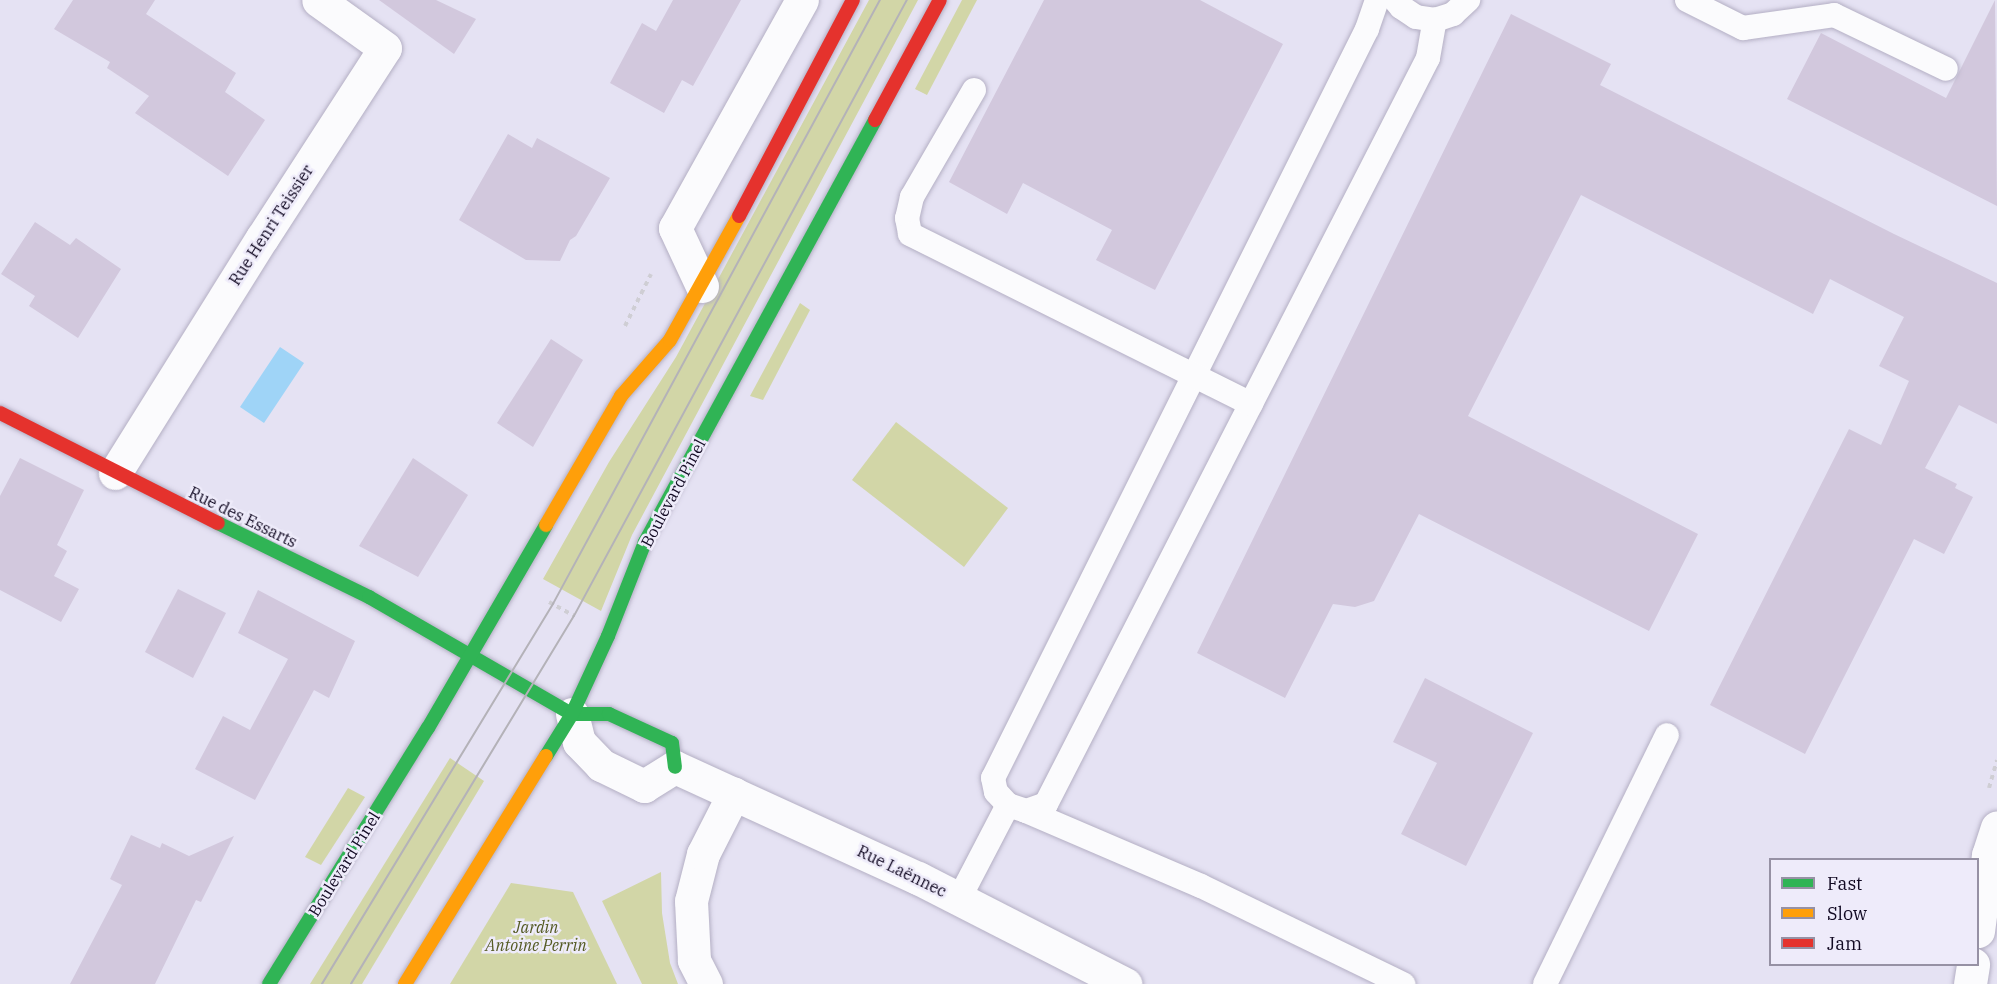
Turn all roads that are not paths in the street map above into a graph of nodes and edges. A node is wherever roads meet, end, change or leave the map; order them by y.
1 (318, 0) edge
2 (802, 0) edge
3 (853, 0) edge
4 (939, 0) edge
5 (1377, 0) edge
6 (1395, 0) edge
7 (1468, 0) edge
8 (1687, 0) edge
9 (1435, 20) junction
10 (1946, 69) dead end
11 (974, 90) dead end
12 (702, 286) junction
13 (1193, 376) junction
14 (1251, 404) junction
15 (0, 413) edge
16 (115, 473) junction
17 (470, 653) junction
18 (572, 714) junction
19 (1667, 735) dead end
20 (675, 767) junction
21 (734, 793) junction
22 (1017, 808) junction
23 (1997, 827) edge
24 (959, 899) junction
25 (1979, 917) edge
26 (1973, 966) edge
27 (270, 984) edge
28 (405, 984) edge
29 (706, 984) edge
30 (1125, 984) edge
31 (1403, 984) edge
32 (1545, 984) edge
33 (1970, 984) edge

1 - 16 street, Rue Henri Teissier
2 - 12 street
3 - 12 street, Boulevard Pinel
4 - 18 street, Boulevard Pinel
5 - 13 lane
6 - 9 lane
7 - 9 lane
8 - 10 lane
9 - 14 lane
11 - 13 lane
12 - 17 street, Boulevard Pinel
13 - 14 lane
13 - 22 lane
14 - 22 lane
15 - 16 street, Rue des Essarts
16 - 17 street, Rue des Essarts
17 - 18 street
17 - 27 street, Boulevard Pinel
18 - 20 street
18 - 20 street
18 - 28 street, Boulevard Pinel
19 - 32 lane
20 - 21 street, Rue Laënnec
21 - 24 street, Rue Laënnec
21 - 29 street
22 - 24 lane
22 - 31 lane
23 - 25 street
24 - 30 street, Rue Laënnec
26 - 33 street

